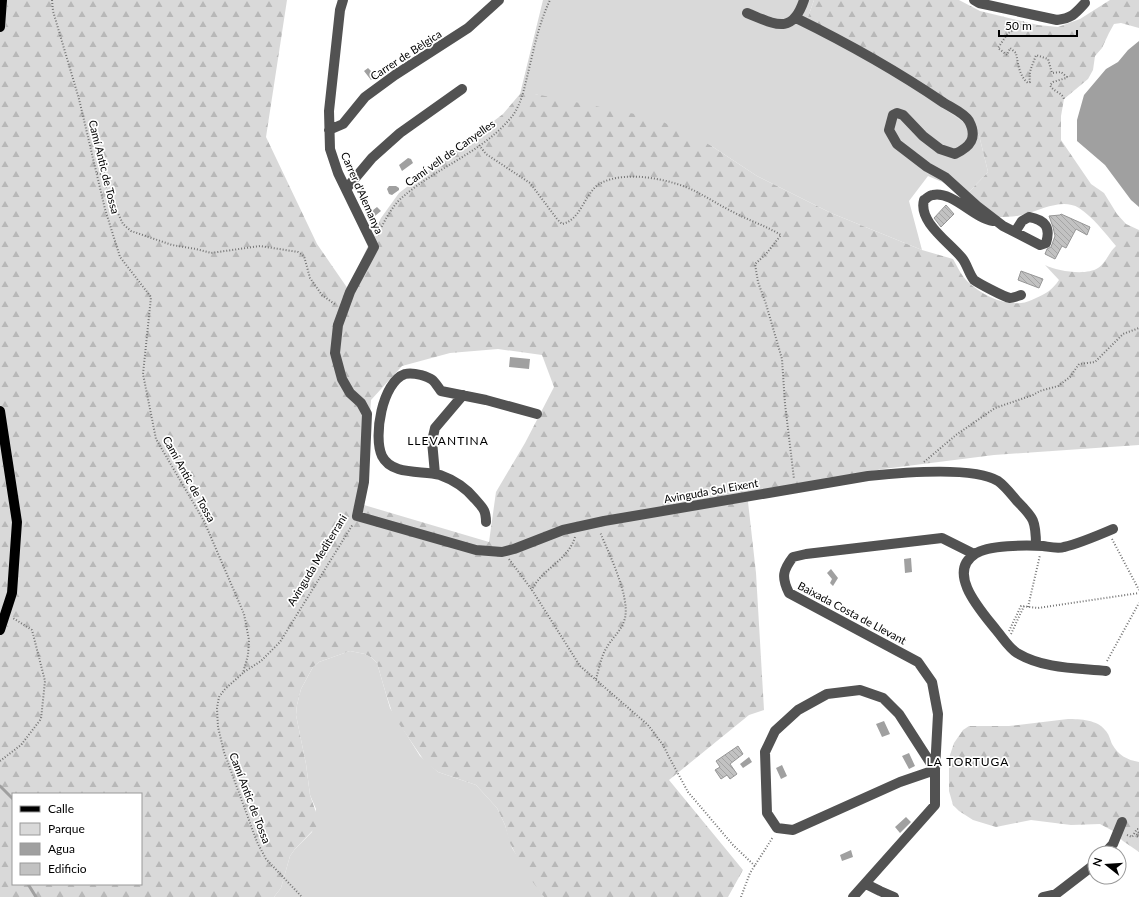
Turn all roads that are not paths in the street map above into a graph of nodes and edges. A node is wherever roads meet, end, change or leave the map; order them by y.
1 (2, 0) edge
2 (343, 0) edge
3 (499, 0) edge
4 (804, 0) edge
5 (974, 0) edge
6 (1085, 3) dead end
7 (747, 13) dead end
8 (796, 18) junction
9 (0, 27) edge
10 (462, 89) dead end
11 (329, 130) junction
12 (346, 189) junction
13 (1001, 223) junction
14 (1015, 232) dead end
15 (1021, 295) dead end
16 (463, 395) junction
17 (0, 411) edge
18 (380, 413) junction
19 (367, 414) junction
20 (537, 414) dead end
21 (435, 474) junction
22 (357, 516) joint
23 (486, 522) dead end
24 (1110, 530) road end
25 (1036, 546) junction
26 (974, 554) junction
27 (0, 630) edge
28 (1106, 671) dead end
29 (935, 770) junction
30 (1122, 822) dead end
31 (1112, 845) edge
32 (1087, 870) edge
33 (866, 884) junction
34 (1056, 895) edge
35 (854, 897) edge
36 (894, 897) edge
37 (1043, 897) edge

1 - 9 main road
2 - 11 street, Carrer d'Alemanya
3 - 11 street, Carrer de Bèlgica
4 - 8 street
5 - 6 street
7 - 8 street
8 - 13 street
10 - 12 street
11 - 12 street, Carrer d'Alemanya
12 - 19 street, Carrer d'Alemanya
13 - 14 street
13 - 15 street
16 - 18 street
16 - 20 street
16 - 21 street
17 - 27 main road
18 - 19 street
18 - 21 street
19 - 22 street, Avinguda Mediterrani
21 - 23 street
22 - 25 street, Avinguda Sol Eixent
24 - 25 street
25 - 26 street
26 - 28 street
26 - 29 street, Baixada Costa de Llevant
29 - 29 street
29 - 33 street
30 - 31 street
32 - 34 street
33 - 35 street
33 - 36 street
34 - 37 street

